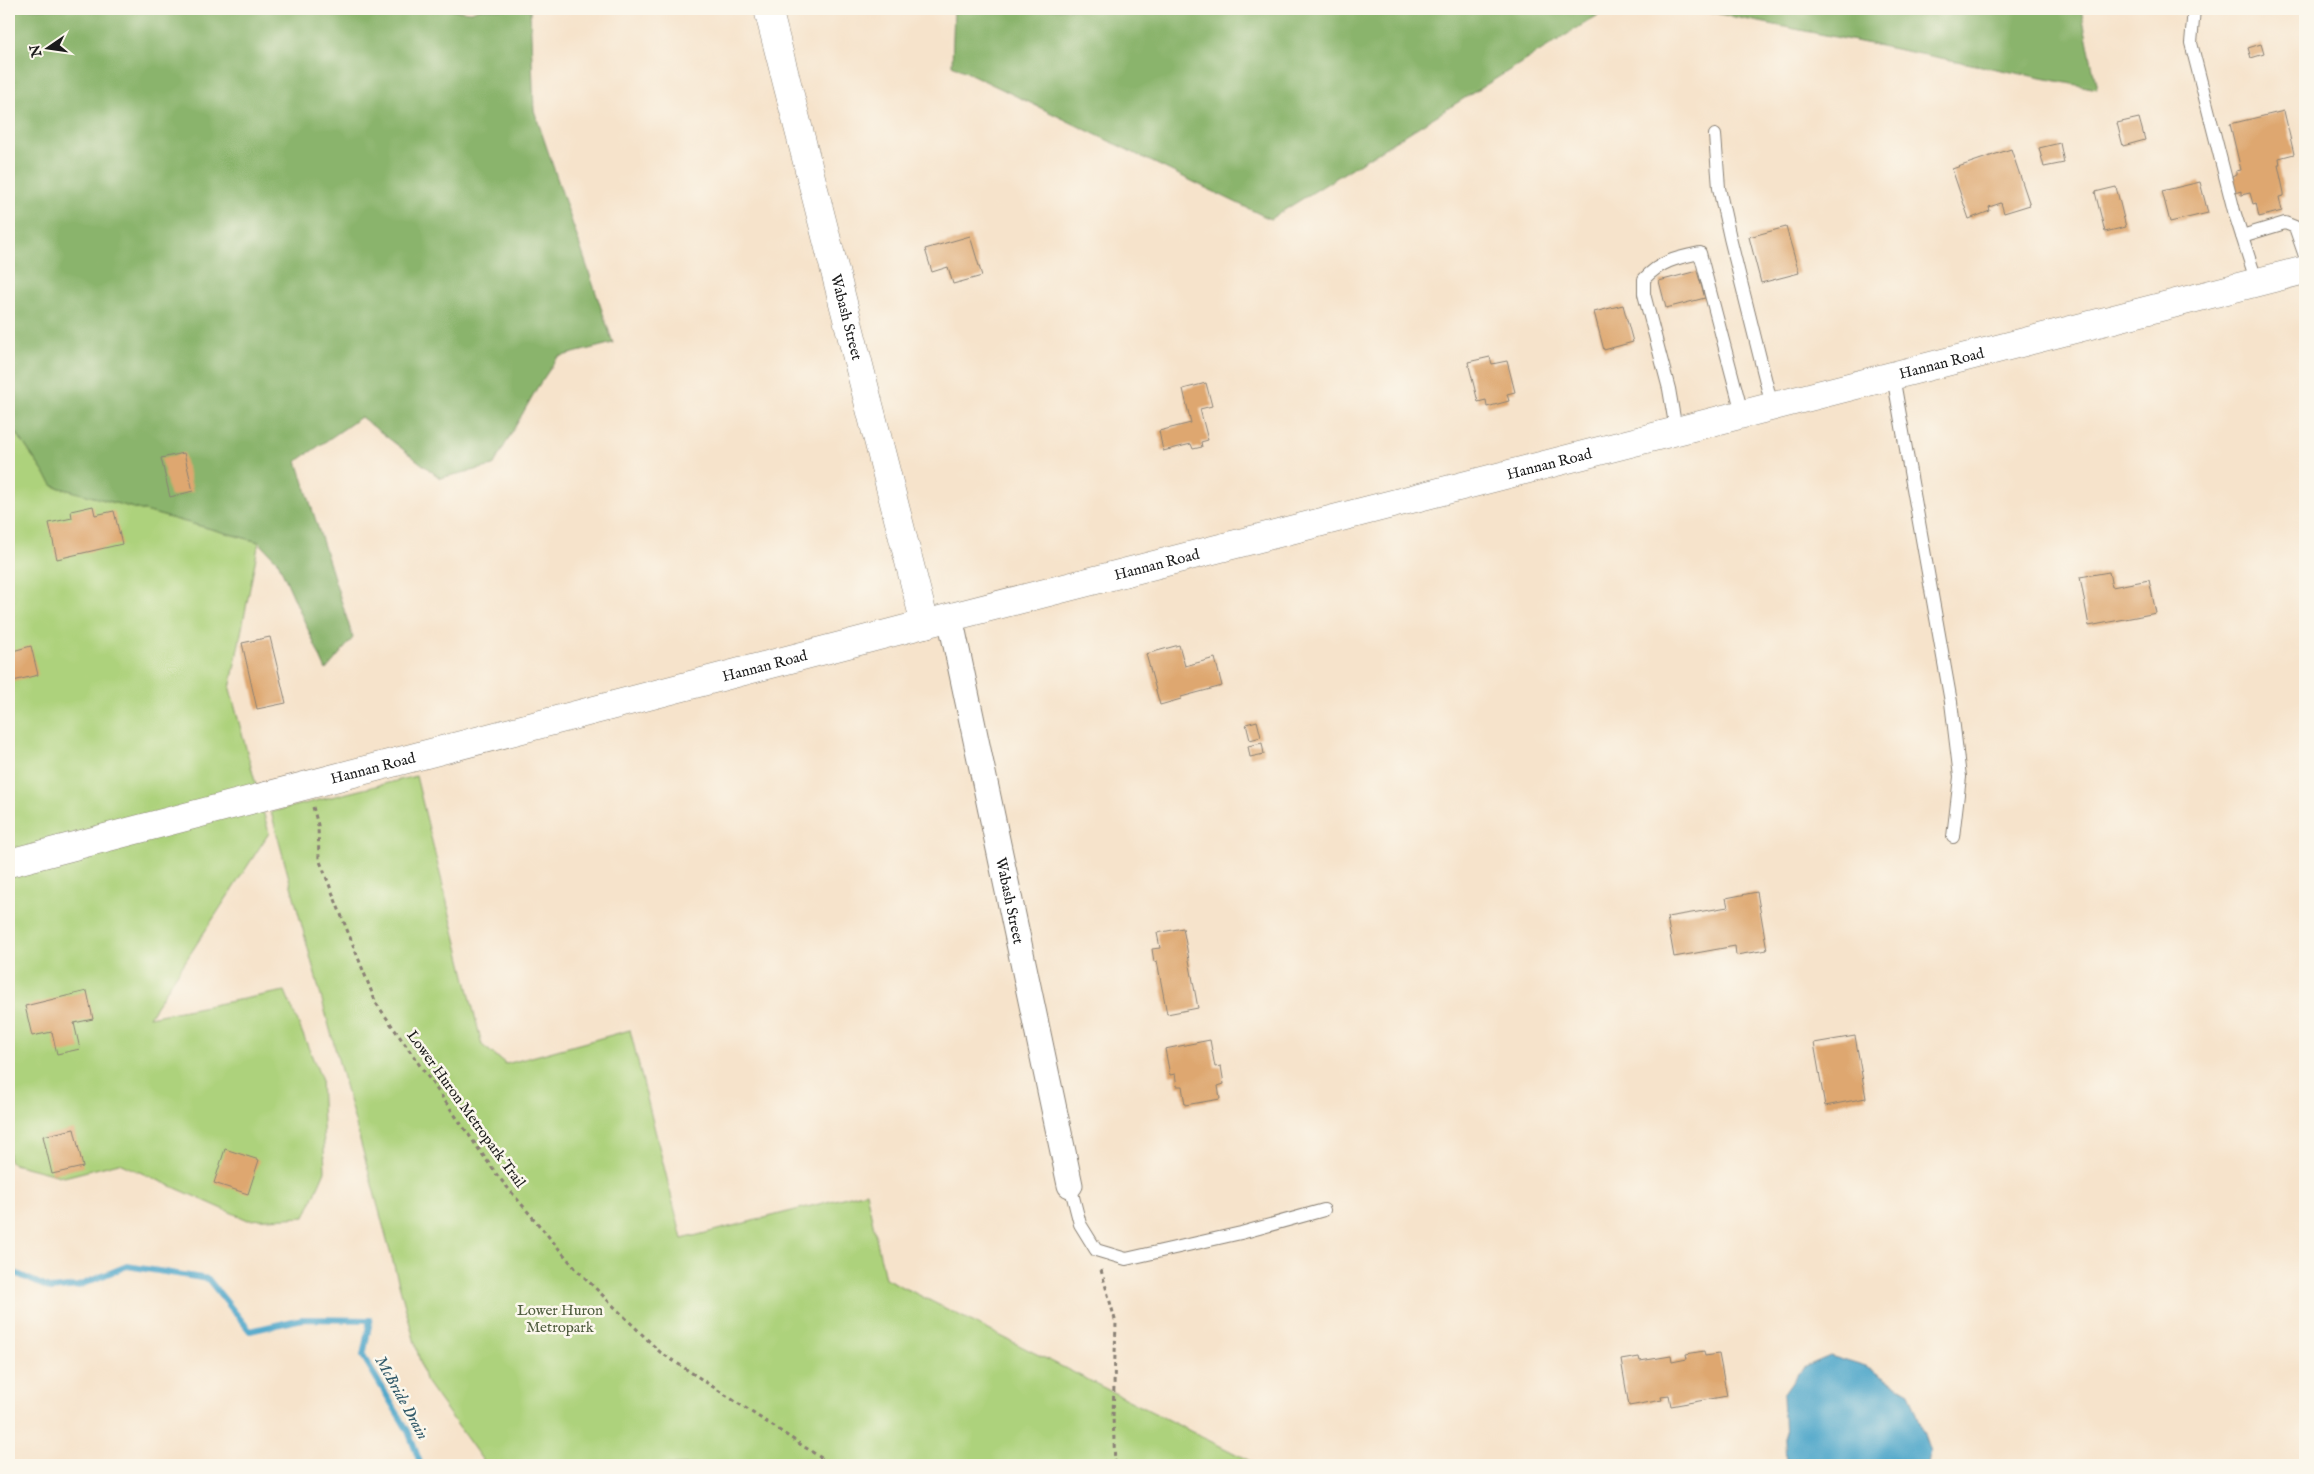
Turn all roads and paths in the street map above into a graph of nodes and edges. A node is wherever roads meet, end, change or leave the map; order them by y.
1 (768, 9) edge
2 (2194, 9) edge
3 (1715, 135) dead end
4 (2242, 236) junction
5 (2305, 256) edge
6 (2305, 270) edge
7 (2257, 283) junction
8 (1893, 376) junction
9 (1772, 406) junction
10 (1742, 414) junction
11 (1676, 430) junction
12 (937, 621) junction
13 (308, 785) junction
14 (1954, 837) dead end
15 (9, 863) edge
16 (1070, 1185) joint
17 (1324, 1210) dead end
18 (1096, 1250) junction
19 (832, 1465) edge
20 (1115, 1465) edge

1 - 12 street, Wabash Street
2 - 4 lane
3 - 9 lane
4 - 5 lane
4 - 7 lane
6 - 7 street, Hannan Road
7 - 8 street, Hannan Road
8 - 9 street, Hannan Road
8 - 14 lane
9 - 10 street, Hannan Road
10 - 11 street, Hannan Road
10 - 11 lane
11 - 12 street, Hannan Road
12 - 13 street, Hannan Road
12 - 16 street, Wabash Street
13 - 15 street, Hannan Road
13 - 19 path, Lower Huron Metropark Trail
16 - 18 lane
17 - 18 lane
18 - 20 path

